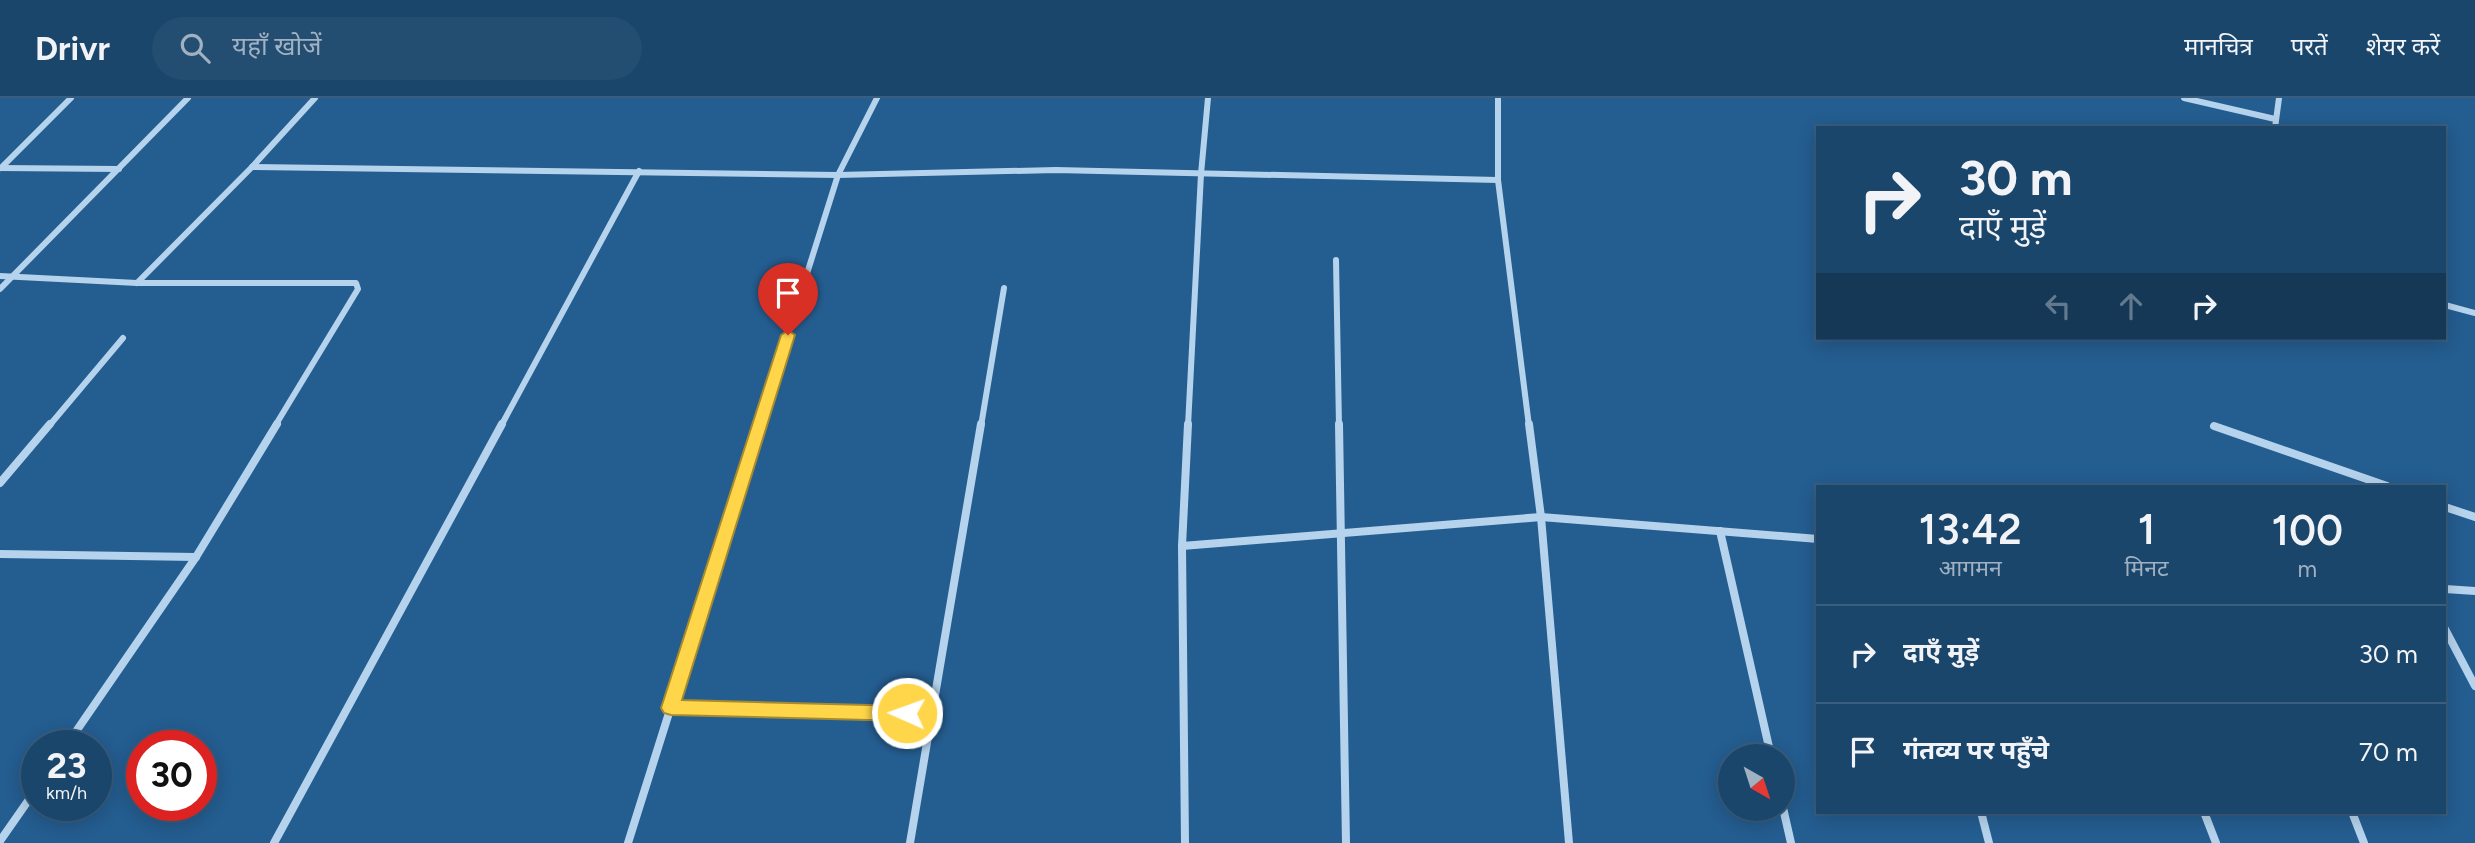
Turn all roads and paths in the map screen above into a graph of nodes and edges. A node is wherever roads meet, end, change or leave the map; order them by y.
1 (71, 98) edge
2 (188, 98) edge
3 (315, 98) edge
4 (877, 98) edge
5 (1208, 98) edge
6 (1498, 98) edge
7 (2185, 98) edge
8 (2279, 98) edge
9 (2276, 119) junction
10 (2275, 126) edge
11 (252, 167) junction
12 (0, 168) edge
13 (120, 169) junction
14 (639, 171) junction
15 (1201, 174) junction
16 (838, 175) junction
17 (1498, 180) junction
18 (1336, 260) dead end
19 (0, 276) edge
20 (13, 277) junction
21 (137, 283) junction
22 (1004, 288) dead end
23 (0, 289) edge
24 (2446, 305) edge
25 (2475, 313) edge
26 (123, 338) dead end
27 (2214, 426) dead end
28 (0, 483) edge
29 (2384, 485) edge
30 (2446, 507) edge
31 (1541, 517) junction
32 (2475, 517) edge
33 (1720, 531) junction
34 (1341, 535) junction
35 (1816, 539) edge
36 (1182, 546) junction
37 (0, 554) edge
38 (196, 557) junction
39 (2446, 589) edge
40 (2475, 591) edge
41 (2446, 631) edge
42 (2475, 686) edge
43 (671, 708) junction
44 (933, 714) junction
45 (77, 730) edge
46 (1768, 744) edge
47 (21, 811) edge
48 (1982, 814) edge
49 (2205, 814) edge
50 (2353, 814) edge
51 (1786, 821) edge
52 (0, 841) edge
53 (274, 843) edge
54 (628, 843) edge
55 (910, 843) edge
56 (1185, 843) edge
57 (1346, 843) edge
58 (1569, 843) edge
59 (1791, 843) edge
60 (1989, 843) edge
61 (2216, 843) edge
62 (2364, 843) edge

1 - 12 street
2 - 13 street
3 - 11 street
4 - 16 street
5 - 15 street
6 - 17 street
7 - 9 street
8 - 9 street
9 - 10 street
11 - 14 street
11 - 21 street
12 - 13 street
13 - 20 street
14 - 16 street
14 - 53 street
15 - 16 street
15 - 17 street
15 - 36 street
16 - 43 street
17 - 31 street
18 - 34 street
19 - 20 street
20 - 21 street
20 - 23 street
21 - 38 street
22 - 44 street
24 - 25 street
26 - 28 street
27 - 29 street
30 - 32 street
31 - 33 street
31 - 34 street
31 - 58 street
33 - 35 street
33 - 46 street
34 - 36 street
34 - 57 street
36 - 56 street
37 - 38 street
38 - 45 street
39 - 40 street
41 - 42 street
43 - 44 street
43 - 54 street
44 - 55 street
47 - 52 street
48 - 60 street
49 - 61 street
50 - 62 street
51 - 59 street

